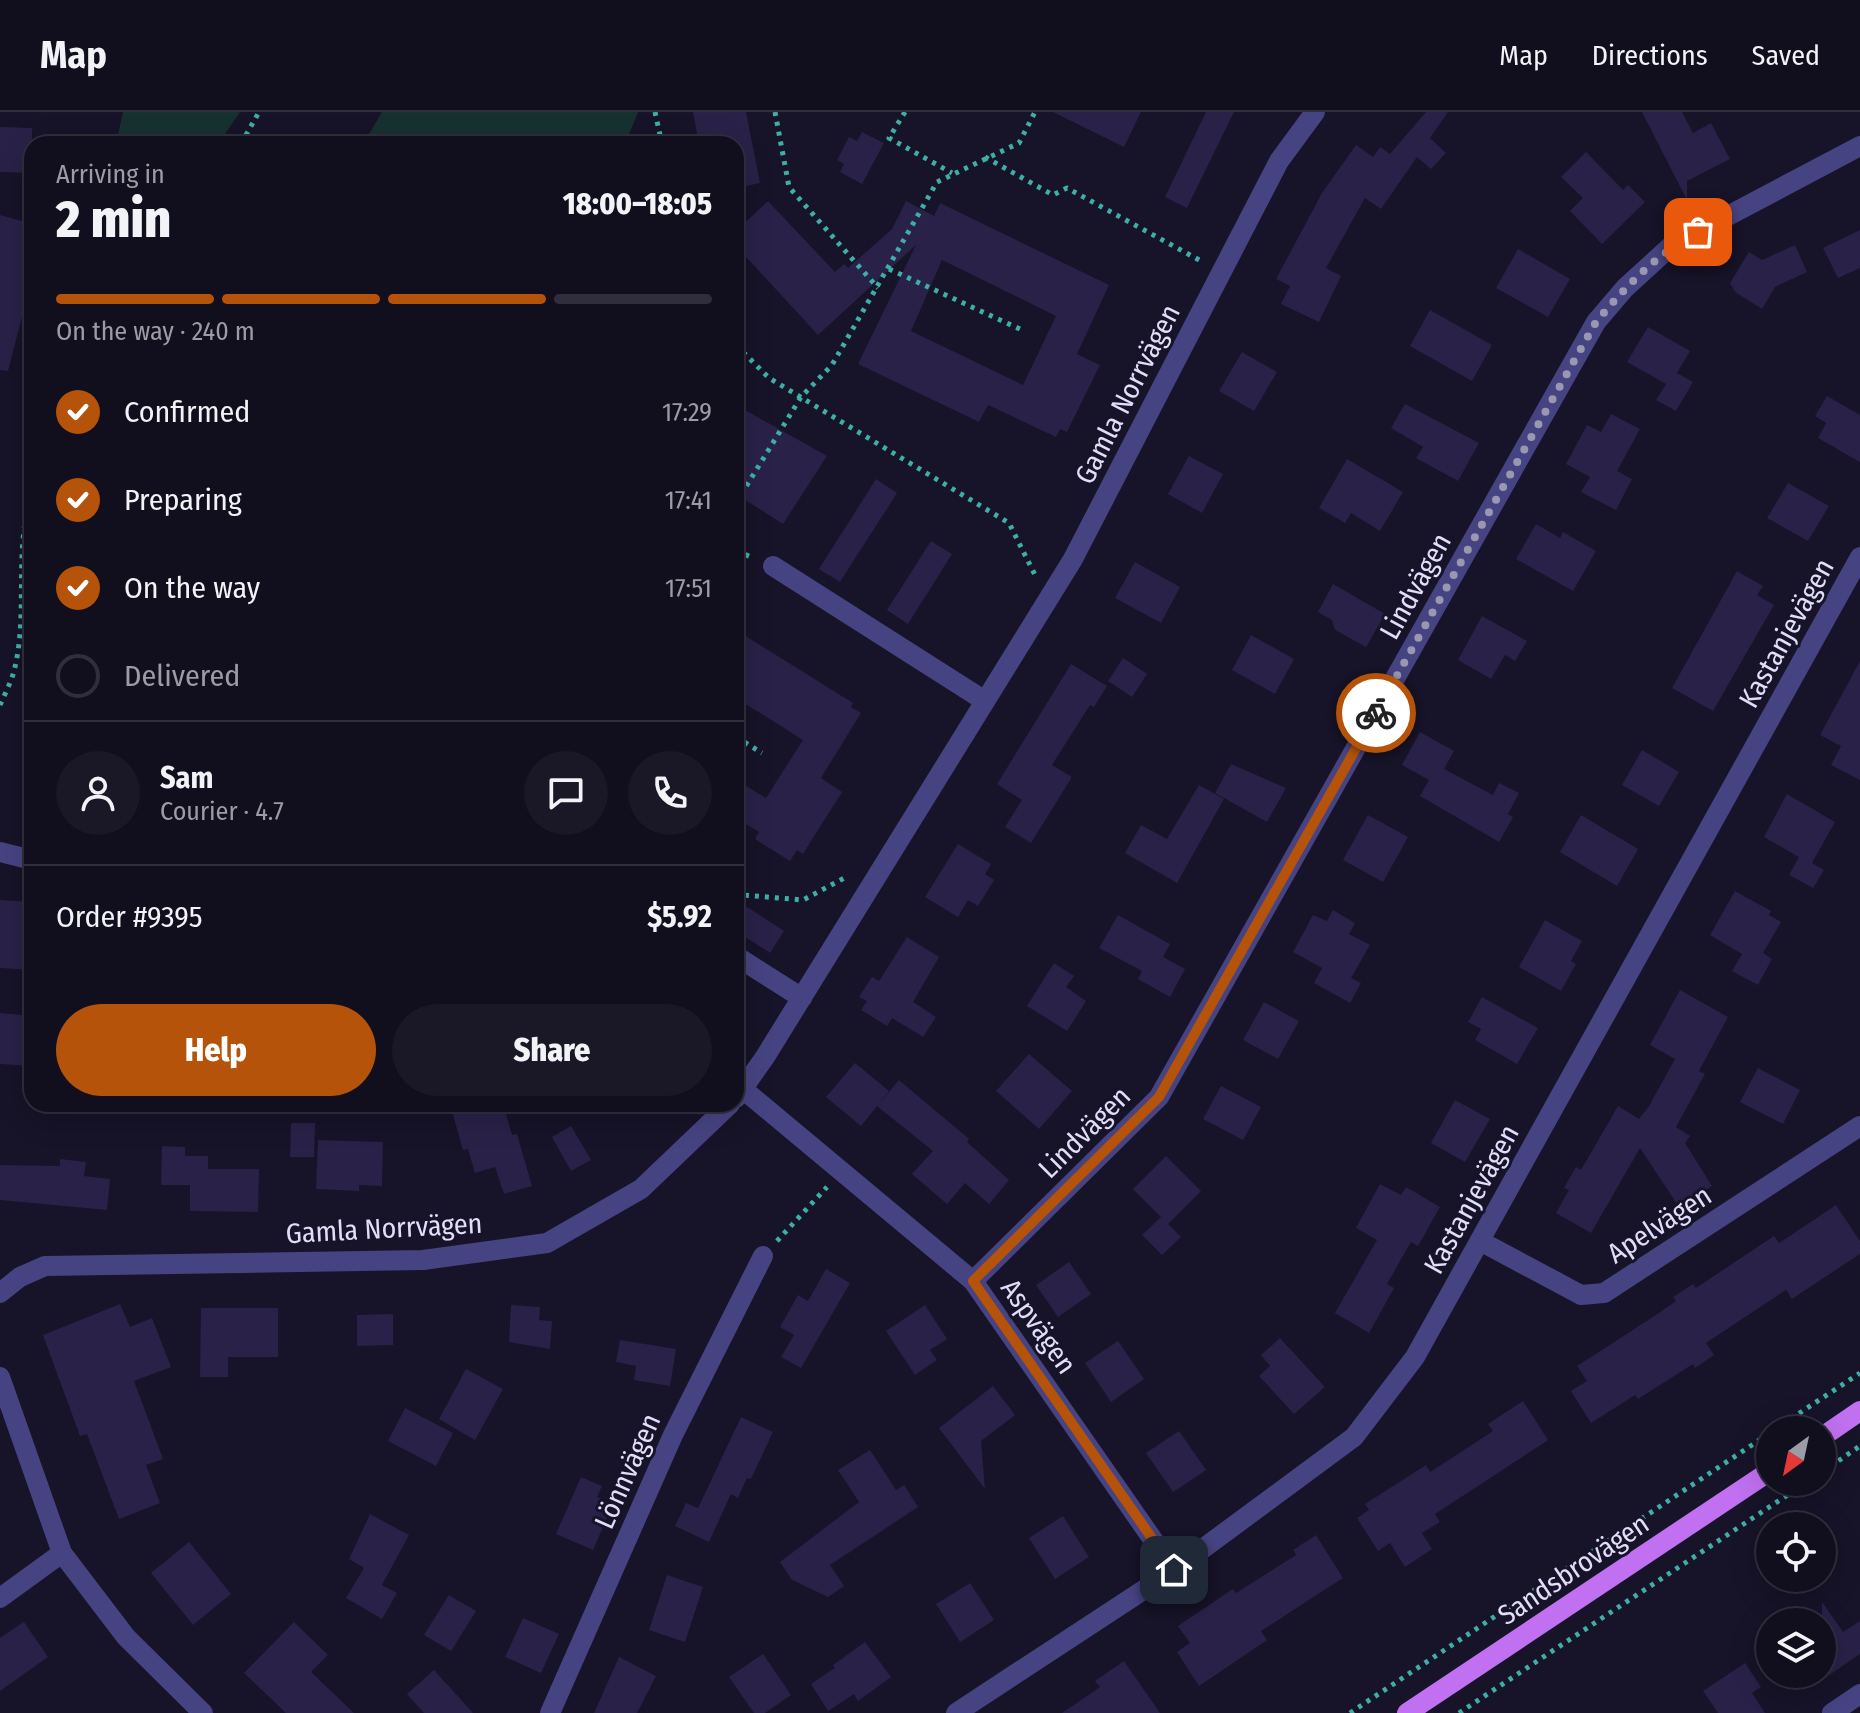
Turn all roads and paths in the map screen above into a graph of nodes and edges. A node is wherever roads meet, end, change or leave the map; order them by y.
1 (259, 112) edge
2 (655, 112) edge
3 (775, 112) edge
4 (905, 112) edge
5 (1035, 112) edge
6 (1315, 112) edge
7 (246, 136) edge
8 (660, 136) edge
9 (1860, 146) edge
10 (985, 157) junction
11 (952, 174) junction
12 (889, 269) junction
13 (1195, 273) dead end
14 (878, 288) junction
15 (1022, 330) dead end
16 (744, 353) edge
17 (801, 397) junction
18 (744, 490) edge
19 (24, 535) edge
20 (1860, 557) edge
21 (773, 566) dead end
22 (1044, 567) dead end
23 (1037, 579) junction
24 (1039, 595) junction
25 (985, 701) junction
26 (0, 705) edge
27 (744, 742) edge
28 (762, 753) dead end
29 (0, 852) edge
30 (24, 858) edge
31 (850, 875) dead end
32 (744, 895) edge
33 (744, 961) edge
34 (802, 998) junction
35 (744, 1086) edge
36 (744, 1102) edge
37 (721, 1112) edge
38 (1860, 1126) edge
39 (842, 1172) junction
40 (1480, 1241) junction
41 (763, 1256) joint
42 (973, 1281) junction
43 (0, 1293) edge
44 (1860, 1373) edge
45 (0, 1377) edge
46 (1860, 1411) edge
47 (1795, 1416) edge
48 (1836, 1427) edge
49 (1756, 1442) edge
50 (1860, 1446) edge
51 (1836, 1462) edge
52 (1756, 1480) edge
53 (1786, 1496) edge
54 (62, 1553) junction
55 (1174, 1570) junction
56 (0, 1598) edge
57 (1860, 1694) edge
58 (203, 1713) edge
59 (550, 1713) edge
60 (956, 1713) edge
61 (1350, 1713) edge
62 (1407, 1713) edge
63 (1459, 1713) edge
64 (1832, 1713) edge

1 - 7 path
2 - 8 path
3 - 14 path
4 - 11 path
5 - 10 path
6 - 24 street, Gamla Norrvägen
9 - 42 street, Lindvägen
10 - 11 path
10 - 13 path
11 - 12 path
12 - 14 path
12 - 15 path
14 - 17 path
16 - 17 path
17 - 18 path
17 - 23 path
19 - 26 path
20 - 40 street, Kastanjevägen
21 - 25 street
22 - 23 path
23 - 24 path
23 - 24 path
24 - 25 street, Gamla Norrvägen
25 - 34 street, Gamla Norrvägen
27 - 28 path
29 - 30 street
31 - 32 path
33 - 34 street
34 - 35 street, Gamla Norrvägen
36 - 39 street, Aspvägen
37 - 43 street, Gamla Norrvägen
38 - 40 street, Apelvägen
39 - 41 path
39 - 42 street, Aspvägen
40 - 55 street, Kastanjevägen
41 - 59 street, Lönnvägen
42 - 55 street, Aspvägen
44 - 47 path
45 - 54 street
46 - 48 main road
49 - 61 path
50 - 51 path
52 - 62 main road, Sandsbrovägen
53 - 63 path
54 - 56 street
54 - 58 street
55 - 60 street, Kastanjevägen
57 - 64 street

